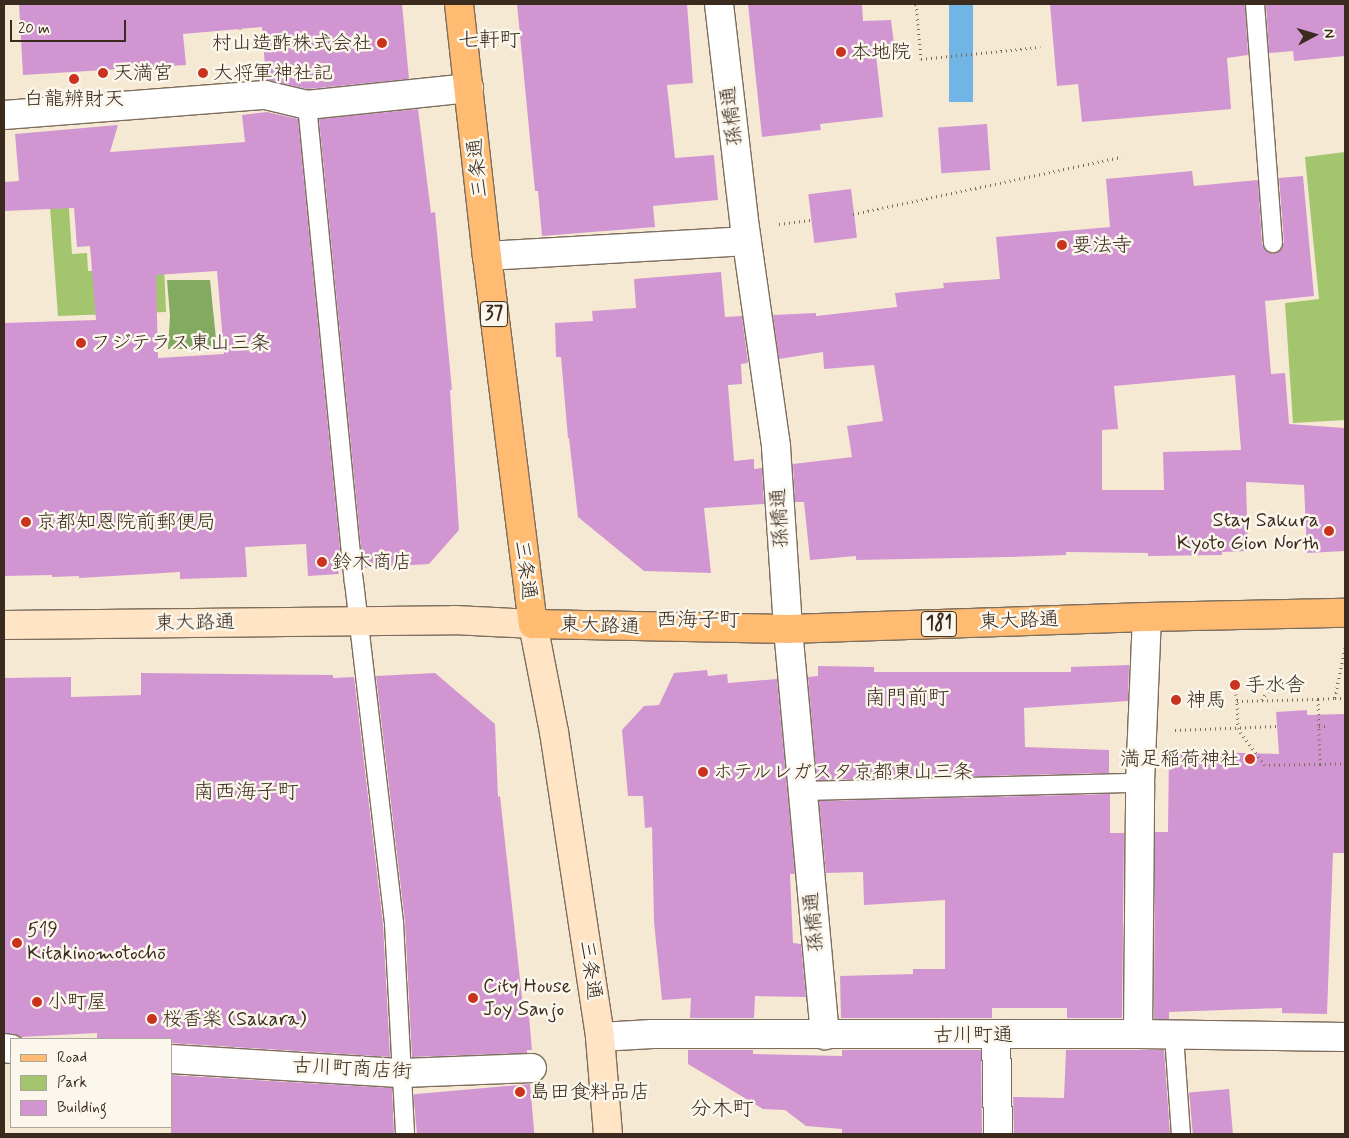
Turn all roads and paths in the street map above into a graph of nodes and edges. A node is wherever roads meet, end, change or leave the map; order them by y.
1 (459, 4) edge
2 (719, 4) edge
3 (916, 4) edge
4 (1255, 4) edge
5 (240, 29) dead end
6 (240, 34) dead end
7 (1040, 47) dead end
8 (469, 88) junction
9 (307, 105) junction
10 (4, 115) edge
11 (1122, 157) dead end
12 (853, 214) dead end
13 (747, 241) junction
14 (1273, 244) dead end
15 (487, 256) junction
16 (1345, 613) edge
17 (1147, 617) junction
18 (358, 621) junction
19 (533, 624) junction
20 (4, 625) edge
21 (788, 629) junction
22 (1345, 646) edge
23 (1306, 682) dead end
24 (1236, 694) dead end
25 (1335, 698) junction
26 (1345, 698) edge
27 (1318, 699) junction
28 (1262, 700) junction
29 (1237, 701) junction
30 (1277, 726) dead end
31 (1320, 726) junction
32 (1327, 726) dead end
33 (1238, 728) junction
34 (1142, 731) junction
35 (1345, 763) edge
36 (1320, 764) junction
37 (1140, 784) junction
38 (802, 791) junction
39 (1138, 1034) junction
40 (1174, 1034) junction
41 (825, 1035) junction
42 (996, 1035) junction
43 (600, 1037) junction
44 (1345, 1037) edge
45 (172, 1059) edge
46 (532, 1068) dead end
47 (403, 1073) junction
48 (405, 1134) edge
49 (608, 1134) edge
50 (998, 1134) edge
51 (1181, 1134) edge

1 - 8 main road, 三条通 / 37
2 - 13 street, 孫橋通
3 - 7 path
4 - 14 lane
5 - 6 path
8 - 9 street
8 - 15 main road, 三条通 / 37
9 - 10 street
9 - 18 lane
11 - 12 path
13 - 15 street
13 - 21 street, 孫橋通
15 - 19 main road, 三条通 / 37
16 - 17 main road, 東大路通 / 181
17 - 21 main road, 東大路通 / 181
17 - 34 street
18 - 19 main road, 東大路通
18 - 20 main road, 東大路通
18 - 47 lane
19 - 21 main road, 東大路通 / 181
19 - 43 main road, 三条通
21 - 38 street, 孫橋通
22 - 25 path
23 - 28 path
24 - 29 path
25 - 26 path
25 - 27 path
27 - 28 path
27 - 31 path
28 - 29 path
29 - 33 path
30 - 33 path
31 - 32 path
31 - 36 path
33 - 34 path
33 - 36 path
34 - 37 street
35 - 36 path
37 - 38 lane
37 - 39 street
38 - 41 street, 孫橋通
39 - 40 street, 古川町通
39 - 42 street, 古川町通
40 - 44 street, 古川町通
40 - 51 lane
41 - 42 street, 古川町通
41 - 43 street, 古川町通
42 - 50 street
43 - 49 main road, 三条通
45 - 47 street, 古川町商店街
46 - 47 street, 古川町商店街
47 - 48 lane

